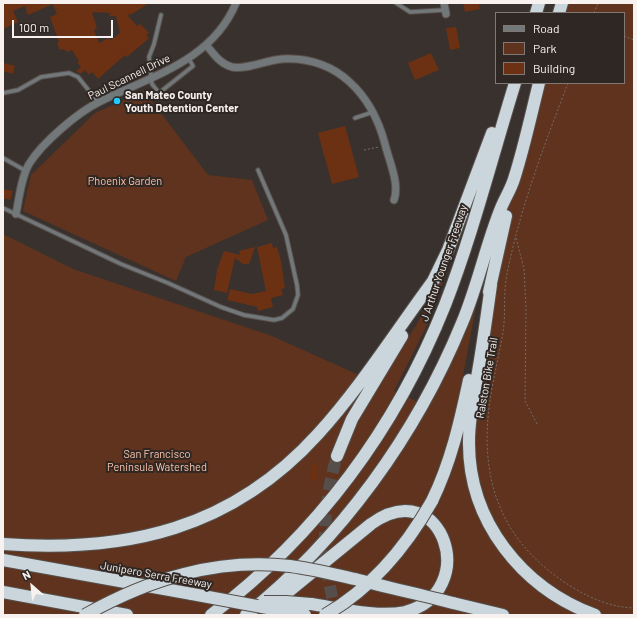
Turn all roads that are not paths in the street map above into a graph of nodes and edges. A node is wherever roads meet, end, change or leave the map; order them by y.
1 (236, 3) edge
2 (396, 3) edge
3 (445, 9) edge
4 (161, 15) dead end
5 (207, 46) junction
6 (190, 59) junction
7 (152, 78) junction
8 (509, 84) edge
9 (515, 84) edge
10 (539, 84) edge
11 (3, 93) edge
12 (98, 102) junction
13 (373, 112) junction
14 (355, 118) dead end
15 (3, 158) edge
16 (258, 170) dead end
17 (26, 171) junction
18 (514, 181) junction
19 (394, 200) dead end
20 (3, 208) edge
21 (16, 214) junction
22 (436, 277) junction
23 (491, 285) junction
24 (337, 456) tunnel mouth
25 (3, 544) edge
26 (3, 560) edge
27 (3, 592) edge
28 (308, 610) edge
29 (85, 615) edge
30 (127, 615) edge
31 (211, 615) edge
32 (246, 615) edge
33 (258, 615) edge
34 (325, 615) edge
35 (503, 615) edge
36 (595, 615) edge

1 - 5 street, Paul Scannell Drive
2 - 3 lane
4 - 7 lane
5 - 6 street, Paul Scannell Drive
5 - 13 street
6 - 7 street, Paul Scannell Drive
6 - 7 lane
7 - 12 street, Paul Scannell Drive
8 - 22 highway
9 - 31 highway, J Arthur Younger Freeway
10 - 18 highway
11 - 12 lane
12 - 17 street, Paul Scannell Drive
13 - 14 lane
13 - 19 street
15 - 17 lane
16 - 21 lane
17 - 21 street, Paul Scannell Drive
18 - 23 highway
18 - 32 highway
20 - 21 lane
22 - 24 highway
22 - 25 highway
23 - 34 highway, bridge
23 - 36 highway
26 - 28 highway, Junipero Serra Freeway, bridge
27 - 30 highway
28 - 33 highway, Junipero Serra Freeway
29 - 35 highway, bridge

